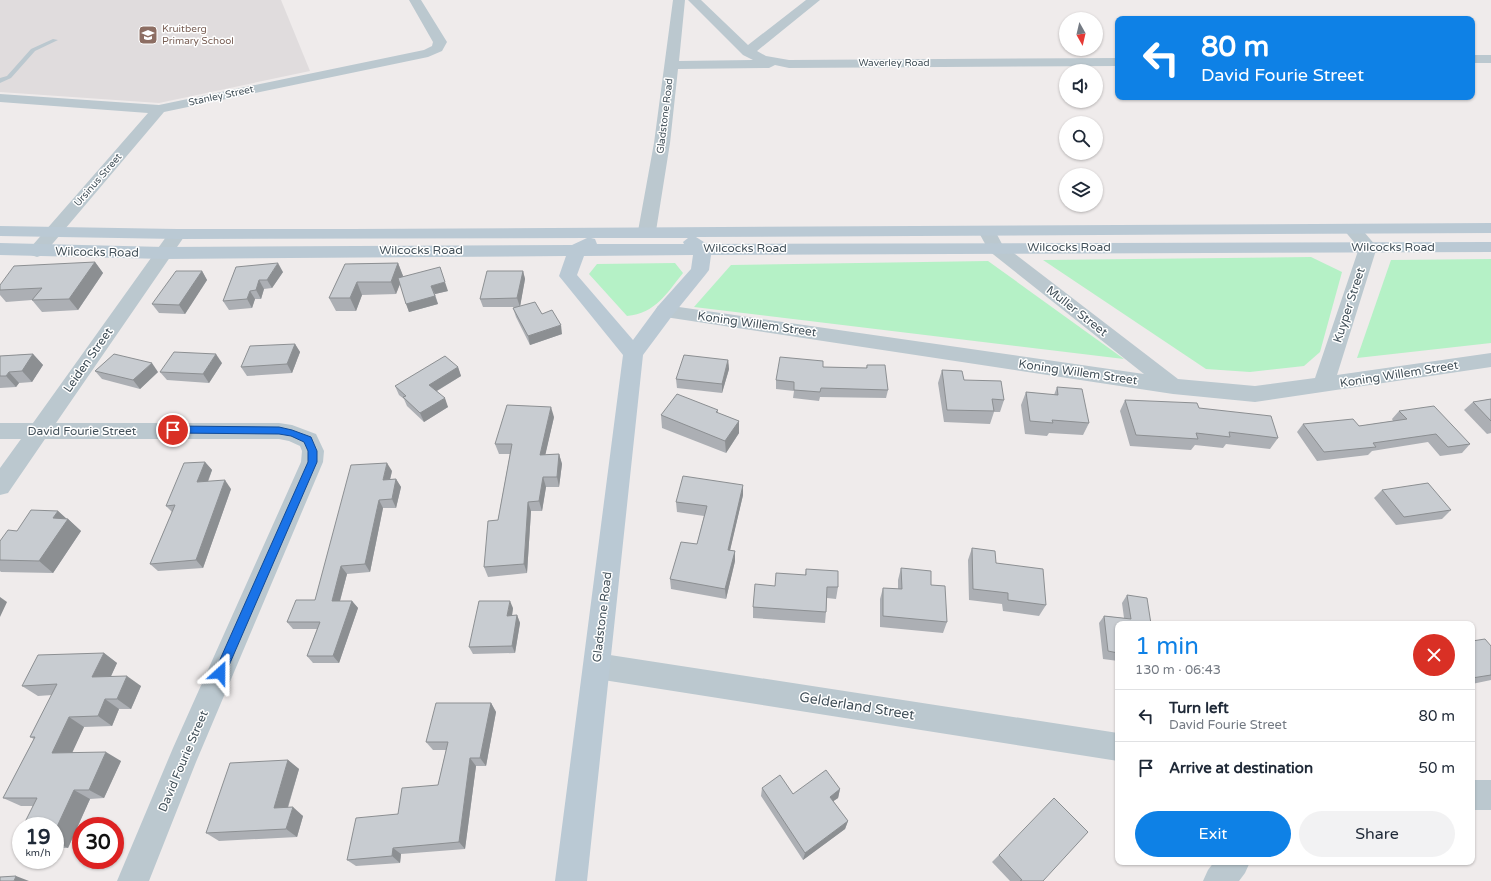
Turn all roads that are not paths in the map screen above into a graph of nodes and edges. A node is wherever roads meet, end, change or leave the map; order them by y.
1 (415, 0) edge
2 (679, 0) edge
3 (694, 0) edge
4 (814, 0) edge
5 (56, 40) dead end
6 (748, 52) junction
7 (1475, 59) edge
8 (1491, 59) edge
9 (1115, 62) edge
10 (789, 64) junction
11 (670, 65) junction
12 (0, 81) edge
13 (0, 98) edge
14 (159, 109) junction
15 (1491, 228) edge
16 (1352, 229) junction
17 (0, 231) edge
18 (647, 231) junction
19 (675, 231) junction
20 (53, 232) junction
21 (607, 232) junction
22 (177, 234) junction
23 (991, 239) junction
24 (348, 242) junction
25 (1368, 247) junction
26 (1491, 247) edge
27 (0, 249) edge
28 (577, 249) junction
29 (703, 249) junction
30 (37, 251) junction
31 (164, 253) junction
32 (665, 311) junction
33 (634, 354) junction
34 (1491, 360) edge
35 (1174, 386) junction
36 (1323, 386) junction
37 (39, 431) junction
38 (0, 432) edge
39 (0, 486) edge
40 (597, 666) junction
41 (1115, 747) edge
42 (1475, 795) edge
43 (1491, 796) edge
44 (1232, 865) edge
45 (133, 881) edge
46 (571, 881) edge
47 (1219, 881) edge

1 - 14 street, Stanley Street
2 - 11 street, Gladstone Road
3 - 6 street, Waverley Road
4 - 6 street
5 - 12 lane
6 - 10 street, Waverley Road
7 - 8 street
9 - 10 street, Waverley Road
10 - 11 street
11 - 18 street, Gladstone Road
13 - 14 street, Stanley Street
14 - 20 street, Ursinus Street
15 - 16 street, Wilcocks Road
16 - 23 street, Wilcocks Road
16 - 25 street
17 - 20 street, Wilcocks Road
18 - 19 street, Wilcocks Road
18 - 21 street, Wilcocks Road
19 - 23 street, Wilcocks Road
19 - 29 street
20 - 22 street, Wilcocks Road
20 - 30 street, Ursinus Street
21 - 24 street, Wilcocks Road
21 - 28 street
22 - 24 street, Wilcocks Road
22 - 31 street, Leiden Street
23 - 25 street, Wilcocks Road
23 - 29 street, Wilcocks Road
23 - 35 street, Muller Street
24 - 28 street, Wilcocks Road
24 - 31 street, Wilcocks Road
25 - 26 street, Wilcocks Road
25 - 36 street, Kuyper Street
27 - 30 street, Wilcocks Road
28 - 29 street, Wilcocks Road
28 - 33 street
29 - 32 street, Gladstone Road
30 - 31 street, Wilcocks Road
31 - 37 street, Leiden Street
32 - 33 street, Gladstone Road
32 - 35 street, Koning Willem Street
33 - 40 street, Gladstone Road
34 - 36 street, Koning Willem Street
35 - 36 street, Koning Willem Street
37 - 38 street, David Fourie Street
37 - 39 street, Leiden Street
37 - 45 street, David Fourie Street
40 - 41 street, Gelderland Street
40 - 46 street, Gladstone Road
42 - 43 street
44 - 47 street

